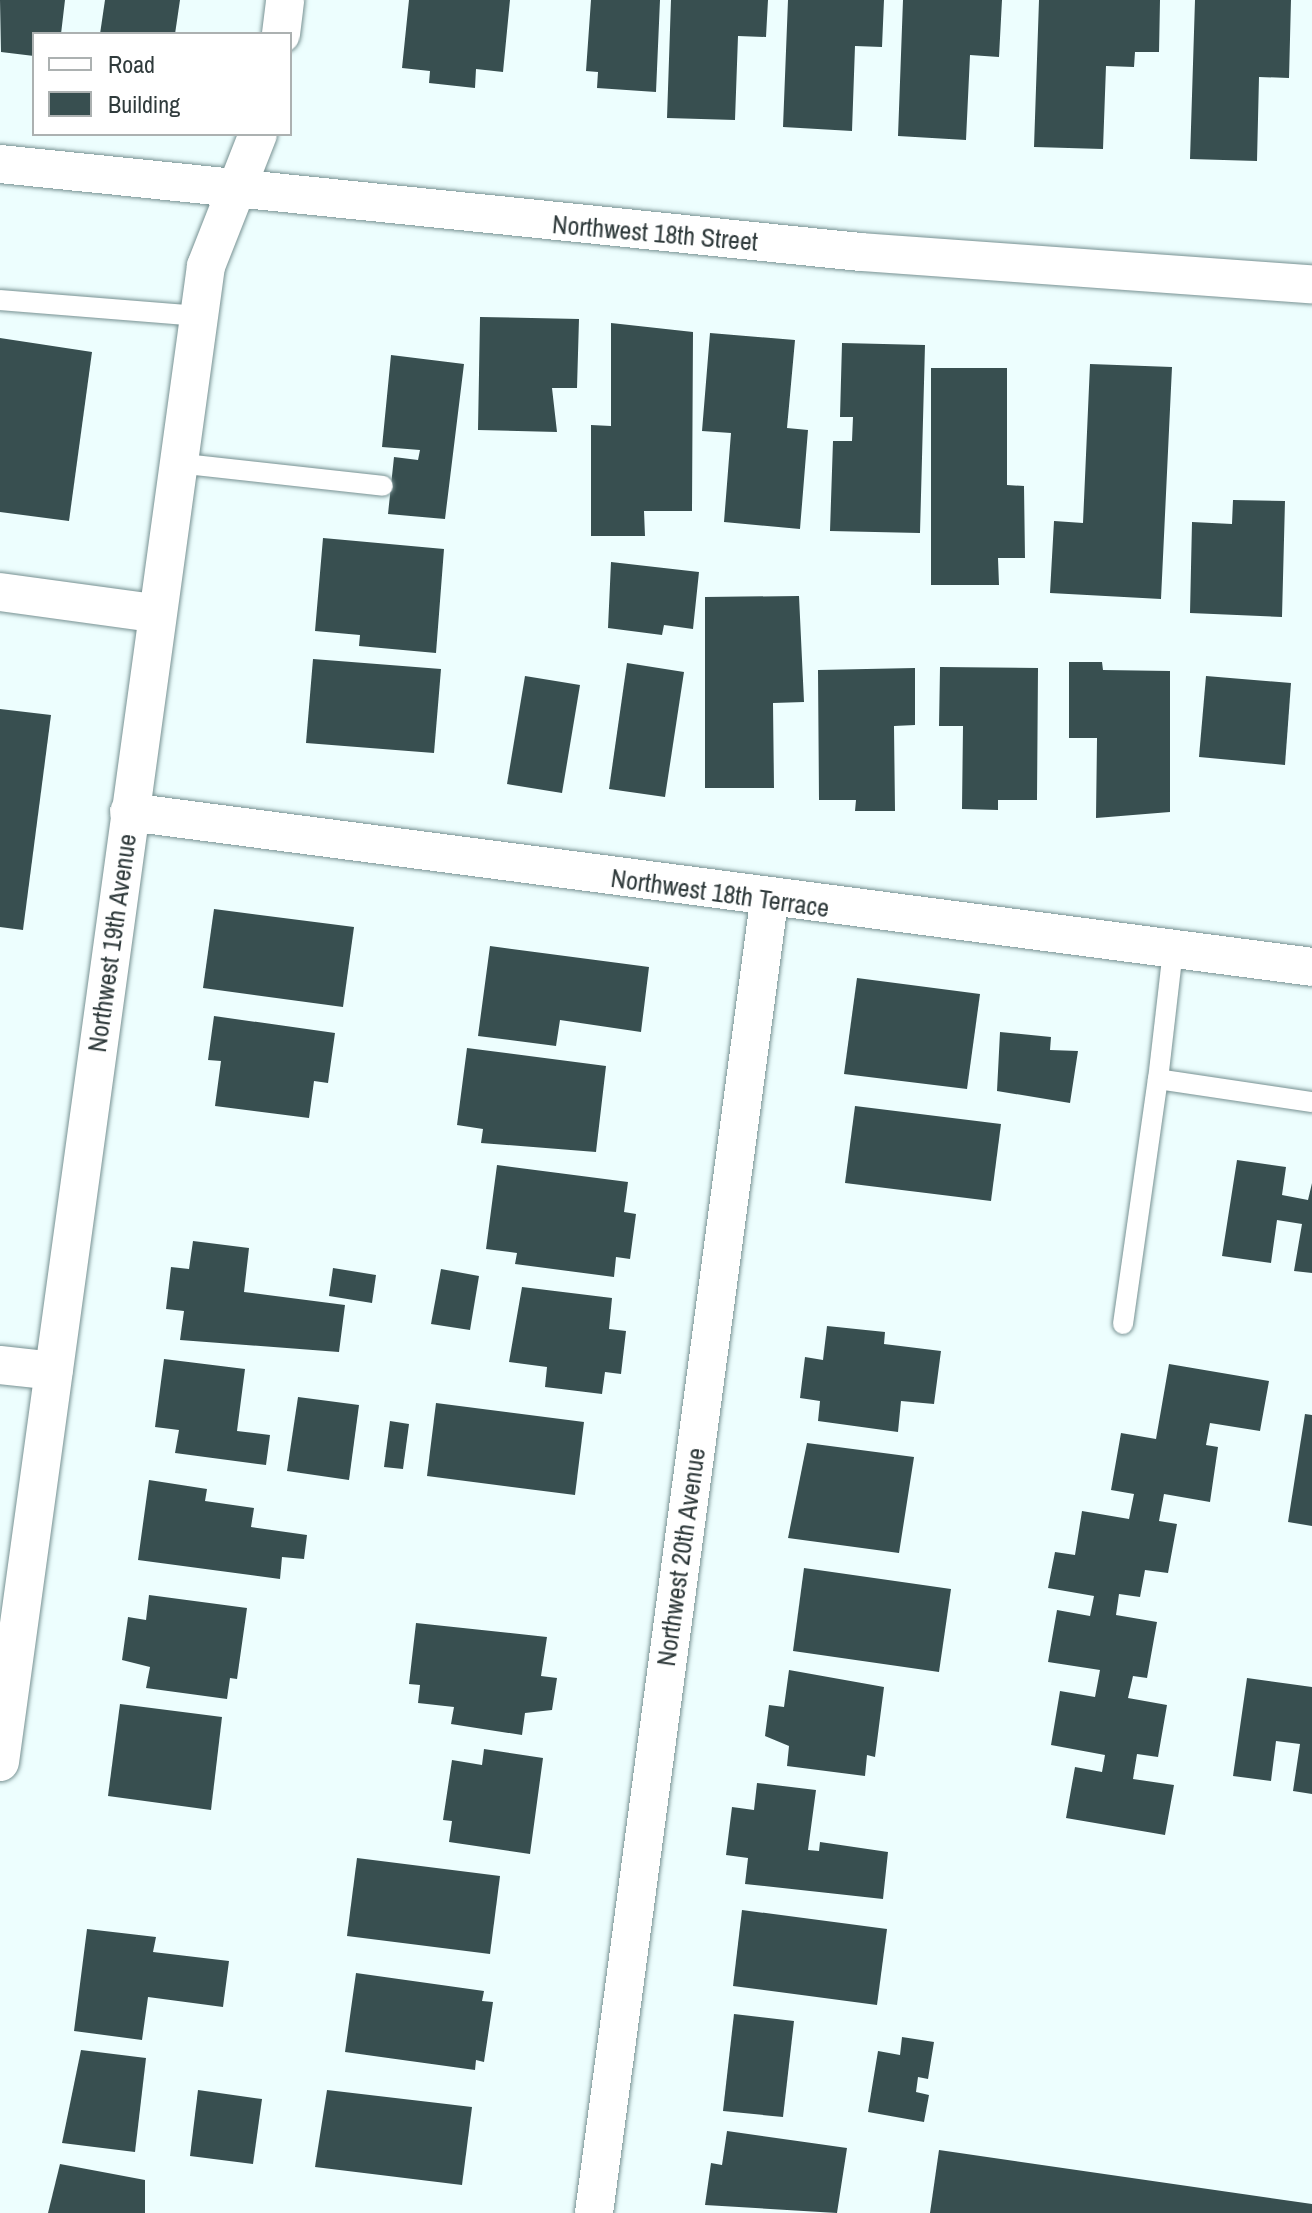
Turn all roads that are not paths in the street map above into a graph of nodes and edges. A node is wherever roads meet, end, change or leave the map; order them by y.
1 (285, 0) edge
2 (281, 32) edge
3 (257, 136) edge
4 (0, 164) edge
5 (238, 193) junction
6 (1312, 284) edge
7 (0, 300) edge
8 (198, 316) junction
9 (176, 463) junction
10 (383, 486) dead end
11 (0, 592) edge
12 (154, 613) junction
13 (129, 812) junction
14 (769, 901) junction
15 (1173, 950) junction
16 (1312, 967) edge
17 (1158, 1079) junction
18 (1312, 1102) edge
19 (1123, 1324) dead end
20 (0, 1365) edge
21 (54, 1371) junction
22 (0, 1762) edge
23 (594, 2213) edge

1 - 2 street
3 - 5 street, Northwest 19th Avenue
4 - 5 street, Northwest 18th Street
5 - 6 street, Northwest 18th Street
5 - 8 street, Northwest 19th Avenue
7 - 8 lane
8 - 9 street, Northwest 19th Avenue
9 - 10 lane
9 - 12 street, Northwest 19th Avenue
11 - 12 street
12 - 13 street, Northwest 19th Avenue
13 - 14 street, Northwest 18th Terrace
13 - 21 street, Northwest 19th Avenue
14 - 15 street, Northwest 18th Terrace
14 - 23 street, Northwest 20th Avenue
15 - 16 street, Northwest 18th Terrace
15 - 17 lane
17 - 18 lane
17 - 19 lane
20 - 21 street
21 - 22 street, Northwest 19th Avenue

